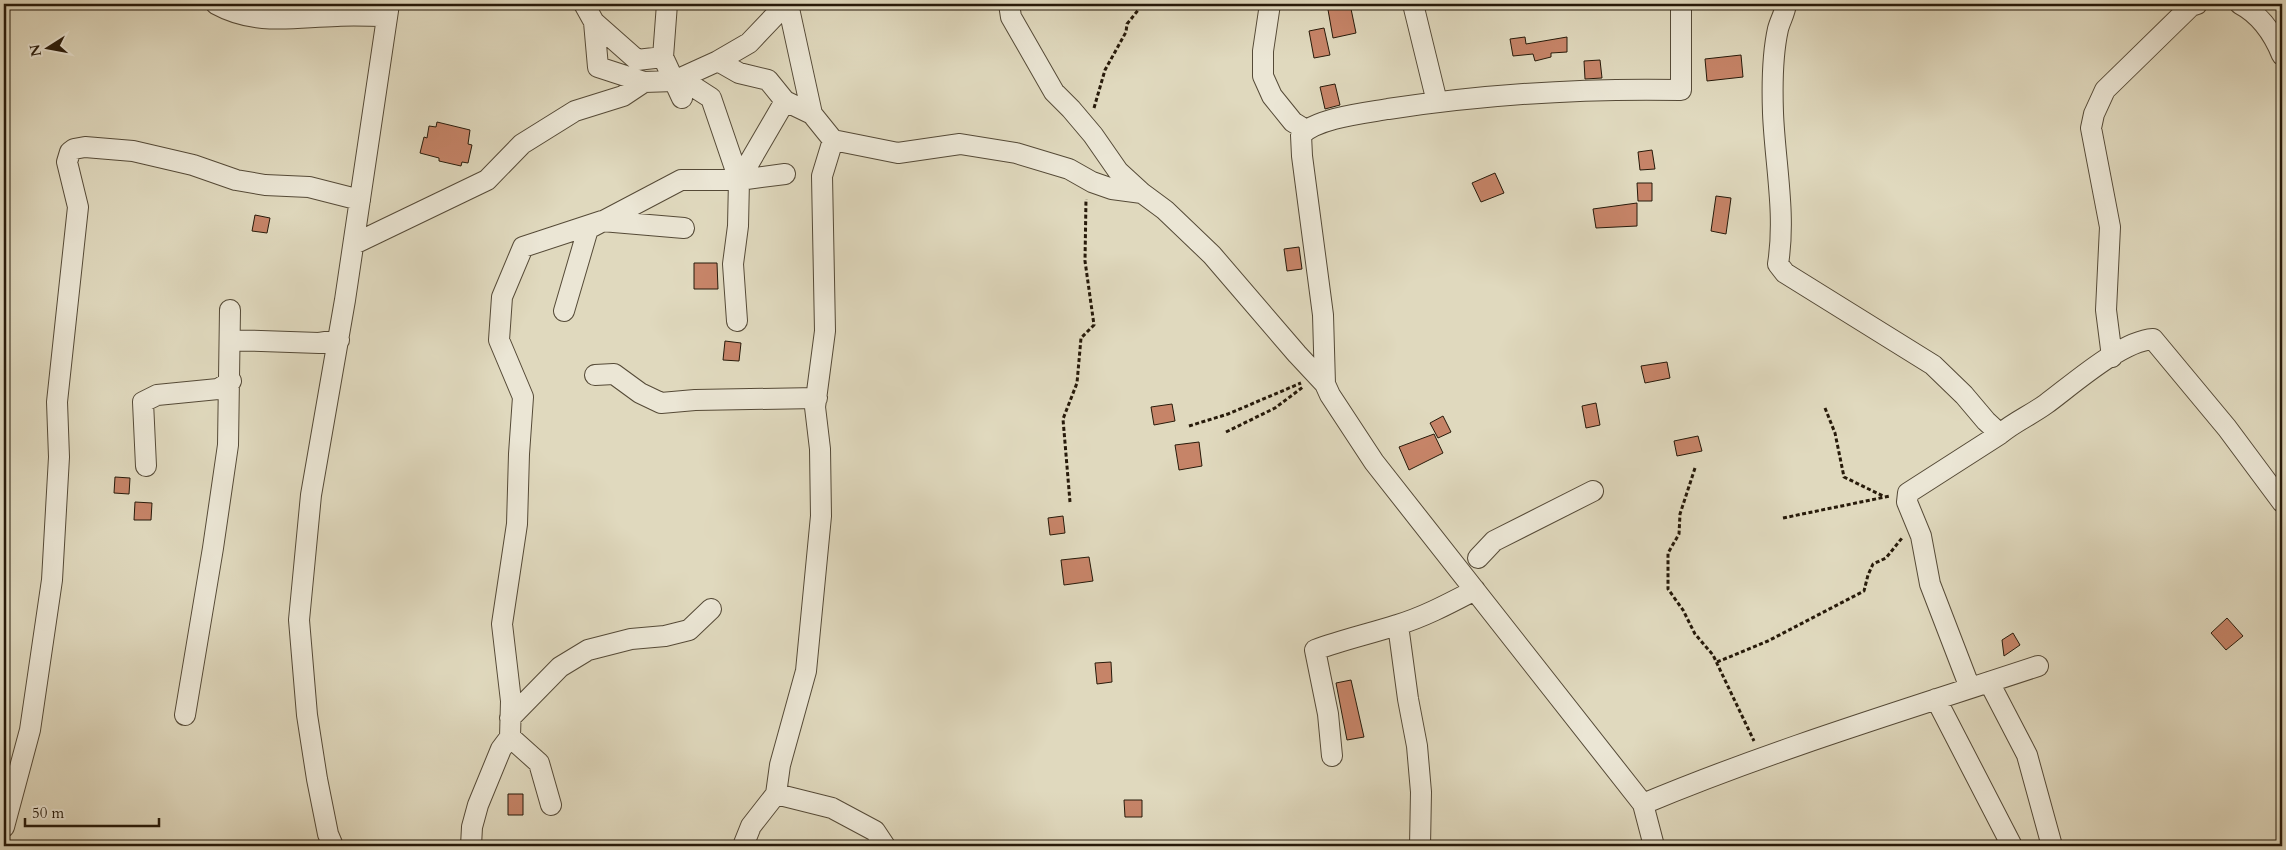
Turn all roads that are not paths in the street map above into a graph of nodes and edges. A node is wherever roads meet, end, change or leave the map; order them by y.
1 (216, 4) edge
2 (584, 4) edge
3 (667, 4) edge
4 (787, 4) edge
5 (1008, 4) edge
6 (1270, 4) edge
7 (1413, 4) edge
8 (1681, 4) edge
9 (1786, 4) edge
10 (2197, 4) edge
11 (2240, 4) edge
12 (388, 10) edge
13 (594, 22) junction
14 (2282, 55) edge
15 (663, 57) junction
16 (718, 60) junction
17 (644, 82) junction
18 (679, 86) junction
19 (785, 101) junction
20 (1437, 102) junction
21 (812, 114) junction
22 (1306, 130) junction
23 (833, 140) junction
24 (785, 174) dead end
25 (739, 180) junction
26 (1142, 194) junction
27 (360, 200) junction
28 (602, 221) junction
29 (684, 228) dead end
30 (354, 244) junction
31 (230, 310) dead end
32 (564, 311) dead end
33 (737, 321) dead end
34 (231, 340) junction
35 (339, 340) junction
36 (2112, 357) junction
37 (595, 375) dead end
38 (1321, 380) junction
39 (230, 381) junction
40 (817, 398) junction
41 (2000, 434) junction
42 (146, 466) dead end
43 (1593, 491) dead end
44 (2282, 502) edge
45 (1478, 558) junction
46 (1459, 568) junction
47 (1473, 588) junction
48 (711, 609) dead end
49 (1398, 625) junction
50 (2038, 666) dead end
51 (1979, 685) junction
52 (1936, 699) junction
53 (185, 715) dead end
54 (510, 728) junction
55 (1332, 756) dead end
56 (776, 794) junction
57 (1643, 804) junction
58 (550, 805) dead end
59 (4, 827) edge
60 (333, 846) edge
61 (471, 846) edge
62 (743, 846) edge
63 (885, 846) edge
64 (1420, 846) edge
65 (1654, 846) edge
66 (2012, 846) edge
67 (2052, 846) edge

1 - 12 street
2 - 13 street
3 - 15 street
4 - 16 street
4 - 21 street
5 - 26 street
6 - 22 street
7 - 20 street
8 - 20 street
9 - 41 street
10 - 36 street
11 - 14 street
12 - 27 street
13 - 15 street
13 - 17 street
15 - 18 street
16 - 18 street
16 - 19 street
17 - 18 street
17 - 30 street
18 - 25 street
19 - 21 street
19 - 25 street
20 - 22 street
21 - 23 street
22 - 38 street
23 - 26 street
23 - 40 street
24 - 25 street
25 - 28 street
25 - 33 street
26 - 38 street
27 - 30 street
27 - 59 street
28 - 29 street
28 - 32 street
28 - 54 street
30 - 35 street
31 - 34 street
34 - 35 street
34 - 39 street
35 - 60 street
36 - 41 street
36 - 44 street
37 - 40 street
38 - 46 street
39 - 42 street
39 - 53 street
40 - 56 street
41 - 51 street
43 - 45 street
45 - 46 street
45 - 47 street
46 - 47 street
47 - 49 street
47 - 57 street
48 - 54 street
49 - 55 street
49 - 64 street
50 - 51 street
51 - 52 street
51 - 67 street
52 - 57 street
52 - 66 street
54 - 58 street
54 - 61 street
56 - 62 street
56 - 63 street
57 - 65 street

